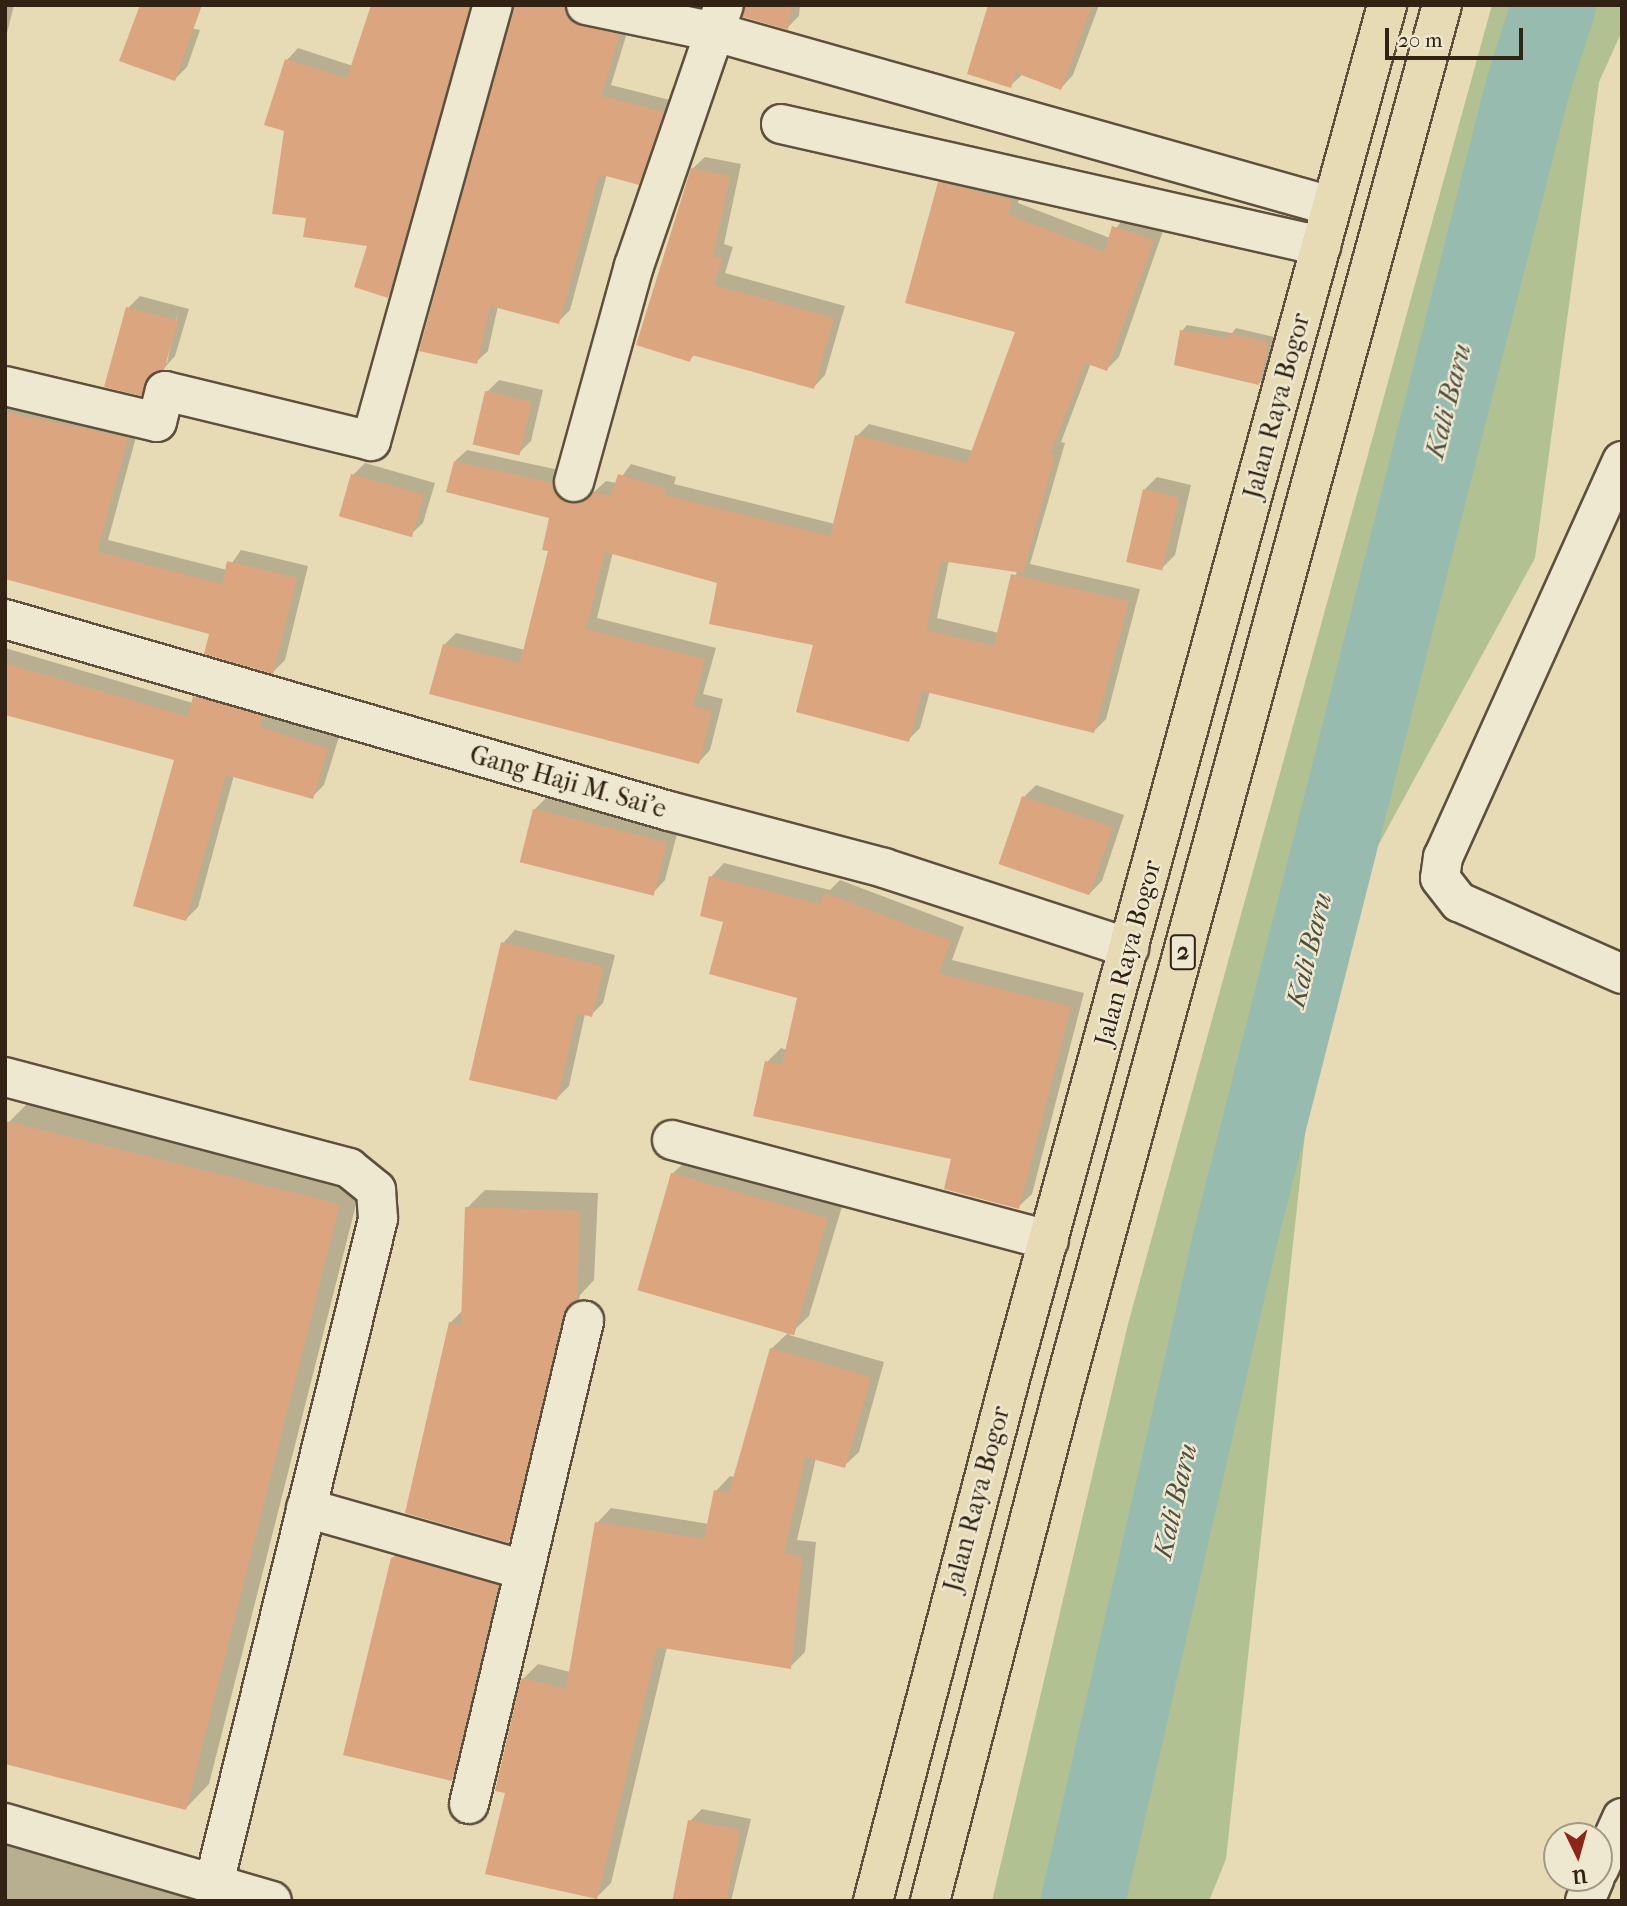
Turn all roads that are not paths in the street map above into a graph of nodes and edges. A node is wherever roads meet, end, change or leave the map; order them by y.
1 (493, 5) edge
2 (586, 5) edge
3 (1387, 5) edge
4 (1442, 5) edge
5 (719, 19) edge
6 (781, 124) dead end
7 (1331, 206) junction
8 (1321, 246) junction
9 (5, 386) edge
10 (1622, 461) edge
11 (573, 482) dead end
12 (5, 619) edge
13 (1129, 948) junction
14 (1622, 974) edge
15 (5, 1077) edge
16 (672, 1140) dead end
17 (1049, 1240) junction
18 (584, 1320) dead end
19 (1011, 1375) junction
20 (1063, 1391) junction
21 (306, 1508) junction
22 (524, 1570) junction
23 (931, 1670) junction
24 (985, 1683) junction
25 (469, 1804) dead end
26 (1622, 1818) edge
27 (5, 1823) edge
28 (1613, 1838) edge
29 (214, 1883) junction
30 (880, 1899) edge
31 (272, 1901) edge
32 (930, 1901) edge

1 - 9 street
2 - 5 street
3 - 7 highway, Jalan Raya Bogor / 2
4 - 20 highway, Jalan Raya Bogor / 2
5 - 7 street
5 - 11 street
6 - 8 street
7 - 8 highway, Jalan Raya Bogor / 2
8 - 13 highway, Jalan Raya Bogor / 2
10 - 14 street
12 - 13 street, Gang Haji M. Sai'e
13 - 17 highway, Jalan Raya Bogor / 2
15 - 21 street
16 - 17 street
17 - 19 highway, Jalan Raya Bogor / 2
18 - 22 street
19 - 20 highway
19 - 23 highway, Jalan Raya Bogor / 2
20 - 24 highway, Jalan Raya Bogor / 2
21 - 22 street
21 - 29 street
22 - 25 street
23 - 24 highway
23 - 30 highway, Jalan Raya Bogor / 2
24 - 32 highway, Jalan Raya Bogor / 2
26 - 28 street
27 - 29 street
29 - 31 street

